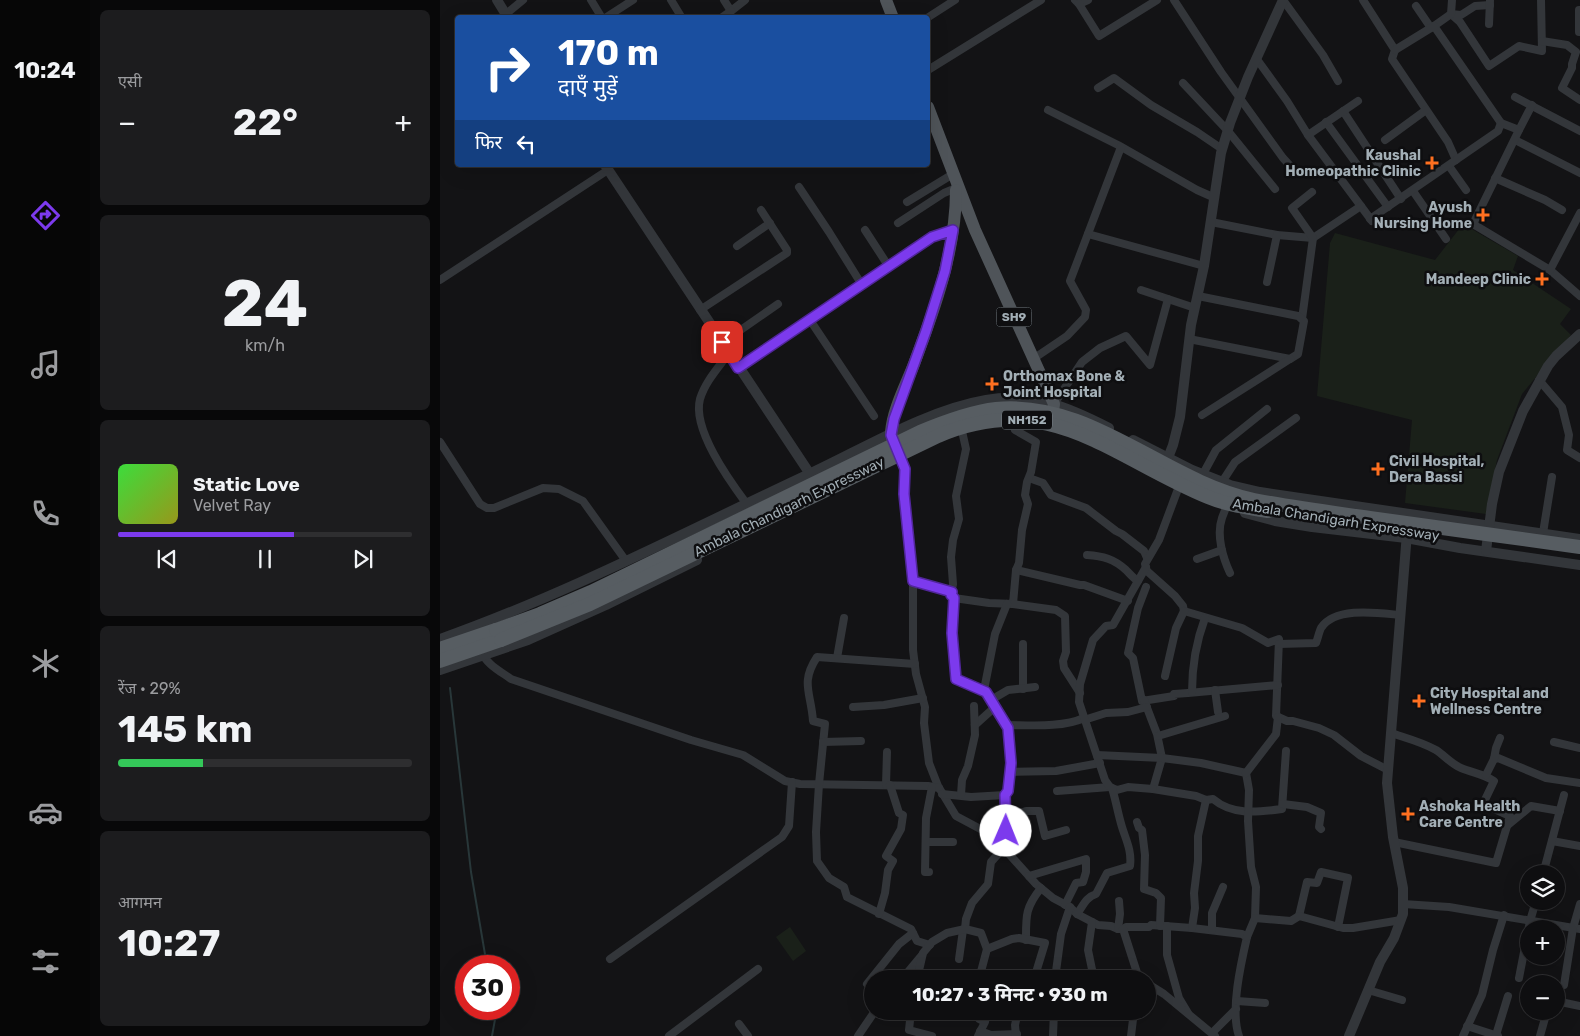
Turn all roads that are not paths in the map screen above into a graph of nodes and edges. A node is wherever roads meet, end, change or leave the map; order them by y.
1 (497, 0) edge
2 (591, 0) edge
3 (633, 0) edge
4 (671, 0) edge
5 (724, 0) edge
6 (745, 0) edge
7 (886, 0) edge
8 (955, 0) edge
9 (1041, 0) edge
10 (1088, 0) edge
11 (1157, 0) edge
12 (1174, 0) edge
13 (1283, 0) edge
14 (1363, 0) edge
15 (1452, 0) edge
16 (1541, 0) edge
17 (521, 1) edge
18 (1077, 2) edge
19 (1490, 2) edge
20 (1416, 6) dead end
21 (1578, 10) edge
22 (731, 11) junction
23 (1451, 14) junction
24 (506, 15) edge
25 (508, 15) edge
26 (602, 15) edge
27 (609, 15) edge
28 (680, 15) edge
29 (725, 15) edge
30 (892, 15) edge
31 (930, 16) edge
32 (1490, 24) dead end
33 (1432, 27) junction
34 (1579, 32) edge
35 (1542, 41) junction
36 (1395, 50) junction
37 (1256, 58) junction
38 (930, 69) edge
39 (1338, 81) dead end
40 (1183, 83) dead end
41 (1098, 88) dead end
42 (1515, 97) dead end
43 (1240, 98) junction
44 (1580, 100) edge
45 (1358, 101) dead end
46 (1532, 105) junction
47 (1048, 110) dead end
48 (1426, 110) junction
49 (1343, 111) junction
50 (930, 113) edge
51 (1326, 122) junction
52 (1501, 123) junction
53 (1519, 130) junction
54 (1228, 131) junction
55 (1580, 131) edge
56 (1308, 135) junction
57 (1385, 140) dead end
58 (1515, 140) junction
59 (1122, 147) junction
60 (1222, 150) junction
61 (1456, 160) junction
62 (1448, 166) junction
63 (607, 167) edge
64 (1295, 171) dead end
65 (1580, 173) edge
66 (1495, 178) junction
67 (955, 182) junction
68 (799, 187) dead end
69 (1275, 189) dead end
70 (1466, 190) dead end
71 (1413, 191) junction
72 (1312, 192) dead end
73 (1215, 198) junction
74 (1401, 199) junction
75 (907, 202) dead end
76 (1361, 206) junction
77 (1388, 208) junction
78 (761, 210) dead end
79 (1562, 210) dead end
80 (1580, 213) edge
81 (1211, 222) junction
82 (898, 223) dead end
83 (770, 224) junction
84 (865, 230) dead end
85 (953, 230) junction
86 (1088, 234) junction
87 (1277, 235) junction
88 (1313, 238) junction
89 (1446, 239) dead end
90 (737, 246) dead end
91 (1204, 266) junction
92 (889, 267) junction
93 (1550, 270) junction
94 (440, 280) edge
95 (1267, 282) dead end
96 (862, 285) junction
97 (1141, 290) dead end
98 (1198, 296) junction
99 (1580, 296) edge
100 (1168, 299) junction
101 (778, 304) dead end
102 (1195, 308) junction
103 (700, 310) junction
104 (1302, 319) junction
105 (810, 320) junction
106 (1580, 334) edge
107 (1189, 339) junction
108 (722, 342) junction
109 (729, 353) junction
110 (1033, 359) junction
111 (1290, 359) junction
112 (738, 368) junction
113 (1539, 380) junction
114 (1054, 404) junction
115 (1267, 409) dead end
116 (1202, 415) dead end
117 (874, 416) dead end
118 (1296, 418) dead end
119 (1051, 429) junction
120 (1015, 430) dead end
121 (962, 431) junction
122 (891, 435) junction
123 (440, 442) edge
124 (1168, 457) junction
125 (902, 458) junction
126 (1580, 458) edge
127 (835, 461) junction
128 (810, 474) junction
129 (1203, 474) junction
130 (1552, 477) dead end
131 (1028, 478) junction
132 (1159, 479) junction
133 (1222, 482) junction
134 (846, 484) junction
135 (1178, 489) junction
136 (746, 503) junction
137 (1226, 507) junction
138 (1410, 515) junction
139 (1489, 526) junction
140 (1543, 533) junction
141 (1406, 538) junction
142 (1580, 539) edge
143 (1580, 547) edge
144 (1222, 550) junction
145 (1486, 551) junction
146 (1087, 555) dead end
147 (1580, 557) edge
148 (1148, 558) junction
149 (1197, 559) dead end
150 (626, 561) junction
151 (1580, 565) edge
152 (1146, 567) junction
153 (1016, 570) junction
154 (1230, 573) dead end
155 (913, 581) junction
156 (1138, 581) junction
157 (1146, 587) dead end
158 (953, 595) junction
159 (1128, 601) junction
160 (1010, 604) junction
161 (1184, 611) junction
162 (1400, 615) junction
163 (844, 618) dead end
164 (1205, 618) junction
165 (440, 639) edge
166 (487, 639) junction
167 (1023, 644) dead end
168 (1279, 644) junction
169 (440, 649) edge
170 (837, 658) junction
171 (440, 661) edge
172 (914, 664) junction
173 (440, 670) edge
174 (1165, 676) dead end
175 (1278, 685) junction
176 (1035, 687) dead end
177 (1022, 689) junction
178 (984, 690) junction
179 (1215, 690) junction
180 (1192, 692) junction
181 (1080, 693) junction
182 (923, 698) junction
183 (993, 703) junction
184 (1146, 704) junction
185 (974, 706) dead end
186 (853, 707) dead end
187 (1278, 717) junction
188 (1084, 719) junction
189 (975, 725) junction
190 (1006, 725) junction
191 (1391, 733) junction
192 (1158, 736) junction
193 (1500, 738) dead end
194 (861, 741) dead end
195 (823, 742) junction
196 (1554, 742) dead end
197 (1580, 748) edge
198 (1286, 751) dead end
199 (887, 752) dead end
200 (1162, 758) junction
201 (1098, 759) junction
202 (1494, 759) junction
203 (1388, 770) junction
204 (1010, 772) junction
205 (1246, 774) junction
206 (1486, 775) junction
207 (792, 782) junction
208 (1580, 783) edge
209 (819, 784) junction
210 (888, 785) junction
211 (1111, 787) junction
212 (1153, 789) junction
213 (938, 790) junction
214 (1056, 791) dead end
215 (961, 795) junction
216 (1005, 795) junction
217 (1564, 795) dead end
218 (1206, 800) junction
219 (1283, 804) junction
220 (1560, 810) junction
221 (1249, 813) junction
222 (1006, 818) junction
223 (1137, 822) dead end
224 (1508, 825) junction
225 (1321, 829) dead end
226 (1066, 830) dead end
227 (1552, 841) junction
228 (926, 842) junction
229 (953, 842) dead end
230 (1394, 842) junction
231 (1004, 845) junction
232 (1580, 846) edge
233 (1545, 865) edge
234 (929, 872) dead end
235 (1029, 876) junction
236 (1224, 887) dead end
237 (1040, 888) junction
238 (1119, 901) dead end
239 (1403, 904) junction
240 (1580, 904) edge
241 (1067, 906) junction
242 (1533, 910) edge
243 (879, 914) junction
244 (1077, 914) junction
245 (1504, 915) junction
246 (1299, 916) junction
247 (1255, 918) junction
248 (1401, 920) junction
249 (1530, 920) joint
250 (1092, 922) junction
251 (1164, 926) junction
252 (1338, 926) junction
253 (1192, 928) junction
254 (1577, 928) edge
255 (1120, 929) junction
256 (964, 930) junction
257 (1212, 930) junction
258 (913, 933) junction
259 (1247, 937) junction
260 (1026, 940) junction
261 (930, 945) junction
262 (987, 949) junction
263 (923, 953) junction
264 (610, 959) dead end
265 (959, 959) dead end
266 (758, 969) dead end
267 (878, 970) edge
268 (909, 970) edge
269 (919, 970) edge
270 (982, 970) edge
271 (1037, 970) edge
272 (1056, 970) edge
273 (1092, 970) edge
274 (1136, 970) edge
275 (1565, 981) edge
276 (1156, 989) edge
277 (1368, 990) junction
278 (1508, 996) dead end
279 (1402, 1000) dead end
280 (1565, 1002) edge
281 (1265, 1003) dead end
282 (1236, 1005) junction
283 (1580, 1006) edge
284 (1188, 1012) junction
285 (869, 1020) edge
286 (910, 1020) edge
287 (982, 1020) edge
288 (1016, 1020) edge
289 (1054, 1020) edge
290 (1133, 1020) edge
291 (1544, 1020) edge
292 (740, 1024) dead end
293 (1467, 1026) junction
294 (979, 1034) edge
295 (1016, 1035) edge
296 (1213, 1035) edge
297 (670, 1036) edge
298 (748, 1036) edge
299 (858, 1036) edge
300 (932, 1036) edge
301 (1053, 1036) edge
302 (1130, 1036) edge
303 (1239, 1036) edge
304 (1349, 1036) edge
305 (1463, 1036) edge
306 (1497, 1036) edge
307 (1540, 1036) edge

1 - 24 street
2 - 26 street
3 - 27 street
4 - 28 street
5 - 22 street
6 - 22 street
7 - 30 main road
8 - 31 street
9 - 38 street
10 - 18 street
11 - 18 street
12 - 43 street
13 - 37 street
13 - 39 street
14 - 36 street
15 - 23 street
16 - 35 street
17 - 25 street
19 - 23 street
19 - 32 street
20 - 33 street
21 - 34 street
22 - 29 street
23 - 33 street
23 - 35 street
33 - 36 street
33 - 52 street
35 - 44 street
36 - 48 street
37 - 43 street
37 - 56 street
40 - 54 street
41 - 60 street
42 - 46 street
43 - 54 street
43 - 64 street
45 - 49 street
46 - 53 street
46 - 55 street
47 - 59 street
48 - 57 street
48 - 61 street
49 - 51 street
49 - 74 street
50 - 67 main road, SH9
51 - 56 street
51 - 77 street
52 - 53 street
52 - 61 street
53 - 58 street
54 - 60 street
54 - 69 street
56 - 76 street
58 - 65 street
58 - 66 street
59 - 73 street
59 - 86 street
60 - 73 street
61 - 62 street
62 - 70 street
62 - 71 street
63 - 94 street
63 - 103 street
66 - 79 street
66 - 93 street
67 - 75 street
67 - 82 street
67 - 85 main road, SH9
67 - 110 main road, SH9
68 - 96 street
71 - 74 street
71 - 89 street
72 - 88 street
73 - 81 street
74 - 77 street
76 - 77 street
76 - 88 street
78 - 83 street
80 - 93 street
81 - 87 street
81 - 91 street
83 - 90 street
83 - 103 street
84 - 92 street
85 - 92 street
85 - 122 main road, SH9
86 - 91 street
86 - 110 street
87 - 88 street
87 - 95 street
88 - 104 street
91 - 98 street
92 - 96 street
93 - 99 street
96 - 105 street
97 - 100 street
98 - 102 street
98 - 104 street
100 - 102 street
100 - 114 street
101 - 108 street
102 - 107 street
103 - 108 street
104 - 111 street
105 - 112 street
105 - 117 street
106 - 113 street
107 - 111 street
107 - 124 street
108 - 109 street
109 - 112 street
109 - 136 street
110 - 114 main road, SH9
111 - 116 street
112 - 128 street
113 - 126 street
113 - 139 street
114 - 119 main road
114 - 122 street
114 - 124 street
115 - 129 street
118 - 133 street
119 - 121 street
119 - 132 street
120 - 131 street
121 - 125 street
121 - 158 street
122 - 125 main road
122 - 127 street
123 - 150 street
124 - 129 street
124 - 132 street
125 - 134 street
125 - 155 street
127 - 128 street
127 - 134 street
128 - 136 street
129 - 133 street
130 - 140 street
131 - 148 street
131 - 153 street
132 - 135 street
133 - 138 street
134 - 166 street
135 - 137 street
135 - 148 street
136 - 150 street
137 - 141 street
137 - 144 street
138 - 139 street
138 - 141 street
139 - 140 street
139 - 145 street
140 - 142 street
141 - 145 street
141 - 162 street
143 - 166 highway, Ambala Chandigarh Expressway / NH152, bridge
144 - 149 street
144 - 154 street
145 - 151 street
146 - 156 street
147 - 166 highway, Ambala Chandigarh Expressway / NH152, bridge
148 - 152 street
150 - 166 street
152 - 156 street
152 - 161 street
153 - 159 street
153 - 160 street
155 - 158 street
155 - 172 street
156 - 159 street
157 - 184 street
158 - 160 street
158 - 178 street
159 - 181 street
160 - 178 street
160 - 181 street
161 - 164 street
161 - 174 street
162 - 168 street
162 - 191 street
163 - 170 street
164 - 168 street
164 - 180 street
165 - 166 street
166 - 169 highway, Ambala Chandigarh Expressway / NH152
166 - 171 highway, Ambala Chandigarh Expressway / NH152
166 - 173 street
166 - 207 street
167 - 177 street
168 - 175 street
170 - 172 street
170 - 195 street
172 - 182 street
175 - 179 street
175 - 187 street
176 - 177 street
177 - 183 street
178 - 183 street
179 - 180 street
179 - 192 street
180 - 184 street
181 - 188 street
182 - 186 street
182 - 213 street
183 - 189 street
183 - 190 street
184 - 188 street
184 - 192 street
185 - 189 street
187 - 203 street
187 - 205 street
188 - 190 street
188 - 201 street
189 - 215 street
190 - 204 street
191 - 203 street
191 - 206 street
192 - 200 street
193 - 202 street
194 - 195 street
195 - 209 street
196 - 197 street
198 - 219 street
199 - 210 street
200 - 201 street
200 - 205 street
200 - 212 street
201 - 204 street
201 - 211 street
202 - 206 street
202 - 208 street
203 - 230 street
204 - 216 street
205 - 221 street
206 - 224 street
207 - 209 street
207 - 264 street
209 - 210 street
209 - 243 street
210 - 213 street
210 - 243 street
211 - 212 street
211 - 214 street
211 - 244 street
212 - 218 street
213 - 215 street
213 - 228 street
213 - 231 street
215 - 216 street
216 - 222 street
217 - 220 street
218 - 221 street
218 - 253 street
219 - 221 street
219 - 225 street
220 - 224 street
220 - 227 street
221 - 247 street
222 - 226 street
222 - 231 street
223 - 251 street
224 - 230 street
227 - 232 street
227 - 233 street
228 - 229 street
228 - 234 street
230 - 239 street
231 - 235 street
231 - 256 street
235 - 237 street
235 - 241 street
236 - 257 street
237 - 241 street
237 - 260 street
238 - 255 street
239 - 245 street
239 - 248 street
240 - 254 street
241 - 244 street
241 - 272 street
242 - 249 street
243 - 258 street
244 - 250 street
245 - 249 street
245 - 293 street
246 - 247 street
246 - 252 street
246 - 252 street
247 - 259 street
248 - 252 street
248 - 277 street
250 - 255 street
250 - 273 street
251 - 253 street
251 - 255 street
251 - 284 street
253 - 257 street
254 - 275 street
255 - 274 street
256 - 261 street
256 - 262 street
256 - 265 street
257 - 259 street
258 - 261 street
258 - 267 street
259 - 282 street
260 - 262 street
260 - 271 street
261 - 263 street
262 - 270 street
263 - 268 street
263 - 269 street
266 - 297 street
276 - 284 street
277 - 279 street
277 - 304 street
278 - 306 street
280 - 283 street
281 - 282 street
282 - 296 street
282 - 303 street
284 - 296 street
285 - 299 street
286 - 300 street
287 - 294 street
288 - 295 street
289 - 301 street
290 - 302 street
291 - 307 street
292 - 298 street
293 - 305 street
293 - 306 street
294 - 295 street

